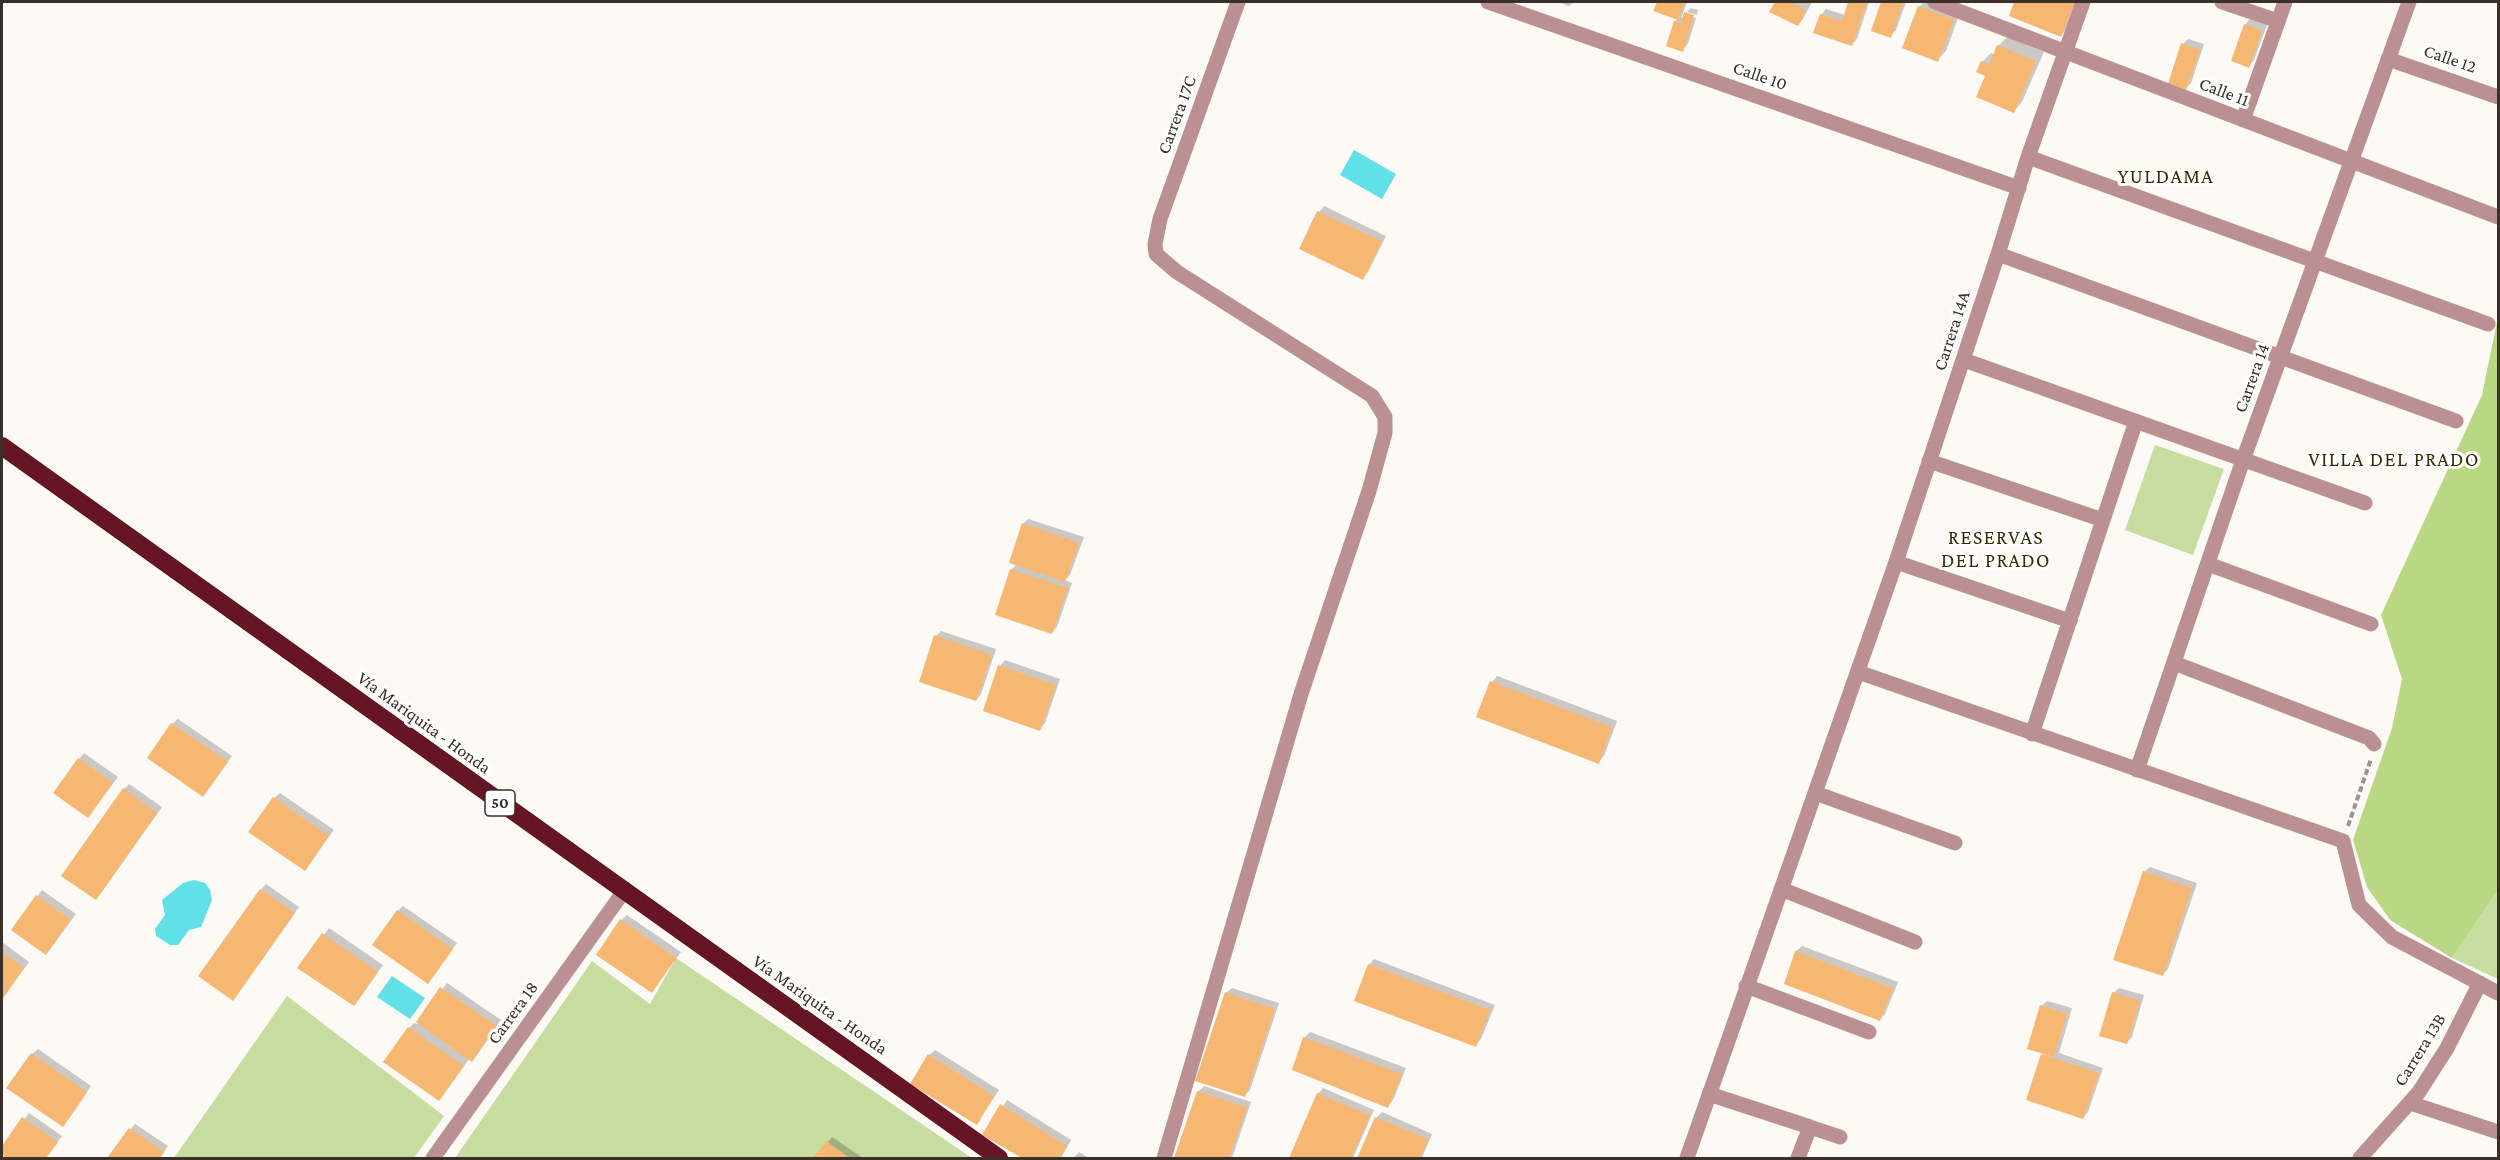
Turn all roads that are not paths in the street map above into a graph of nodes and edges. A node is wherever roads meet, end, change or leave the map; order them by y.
1 (1238, 2) edge
2 (1488, 2) edge
3 (1935, 2) edge
4 (2083, 2) edge
5 (2222, 2) edge
6 (2285, 2) edge
7 (2409, 2) edge
8 (2278, 21) junction
9 (2064, 52) junction
10 (2388, 59) junction
11 (2499, 96) edge
12 (2243, 120) junction
13 (2028, 157) junction
14 (2350, 160) junction
15 (2019, 188) junction
16 (2499, 217) edge
17 (1998, 254) junction
18 (2315, 261) junction
19 (2488, 324) dead end
20 (2279, 358) junction
21 (1964, 360) junction
22 (2136, 421) junction
23 (2456, 421) dead end
24 (2, 446) edge
25 (2243, 460) junction
26 (1929, 461) junction
27 (2365, 503) dead end
28 (2103, 520) junction
29 (1896, 562) junction
30 (2208, 564) junction
31 (2070, 621) junction
32 (2371, 624) dead end
33 (2174, 663) junction
34 (1858, 672) junction
35 (2032, 734) junction
36 (2374, 744) road end
37 (2137, 770) junction
38 (1815, 793) junction
39 (1955, 843) dead end
40 (1781, 889) junction
41 (624, 891) junction
42 (1915, 942) dead end
43 (2480, 983) junction
44 (1746, 986) junction
45 (2499, 993) edge
46 (1869, 1032) dead end
47 (1709, 1094) junction
48 (2410, 1102) junction
49 (1810, 1127) junction
50 (2499, 1132) edge
51 (1840, 1137) dead end
52 (433, 1158) edge
53 (999, 1158) edge
54 (1164, 1158) edge
55 (1687, 1158) edge
56 (1798, 1158) edge
57 (2360, 1158) edge

1 - 54 street, Carrera 17C
2 - 15 street, Calle 10
3 - 9 street, Calle 11
4 - 9 street, Carrera 14A
5 - 8 street
6 - 8 street
7 - 10 street, Carrera 14
8 - 12 street
9 - 12 street, Calle 11
9 - 13 street, Carrera 14A
10 - 11 street, Calle 12
10 - 14 street, Carrera 14
12 - 14 street, Calle 11
13 - 15 street, Carrera 14A
13 - 18 street
14 - 16 street, Calle 11
14 - 18 street, Carrera 14
15 - 17 street, Carrera 14A
17 - 20 street
17 - 21 street, Carrera 14A
18 - 19 street
18 - 20 street, Carrera 14
20 - 23 street
20 - 25 street, Carrera 14
21 - 22 street
21 - 26 street, Carrera 14A
22 - 25 street
22 - 28 street
24 - 41 highway, Vía Mariquita - Honda / 50
25 - 27 street
25 - 30 street, Carrera 14
26 - 28 street
26 - 29 street, Carrera 14A
28 - 31 street
29 - 31 street
29 - 34 street, Carrera 14A
30 - 32 street
30 - 33 street, Carrera 14
31 - 35 street
33 - 36 street
33 - 37 street, Carrera 14
34 - 35 street
34 - 38 street, Carrera 14A
35 - 37 street
37 - 43 street
38 - 39 street
38 - 40 street, Carrera 14A
40 - 42 street
40 - 44 street, Carrera 14A
41 - 52 street, Carrera 18
41 - 53 highway, Vía Mariquita - Honda / 50
43 - 45 street
43 - 48 street, Carrera 13B
44 - 46 street
44 - 47 street, Carrera 14A
47 - 49 street
47 - 55 street, Carrera 14A
48 - 50 street
48 - 57 street, Carrera 13B
49 - 51 street
49 - 56 street

